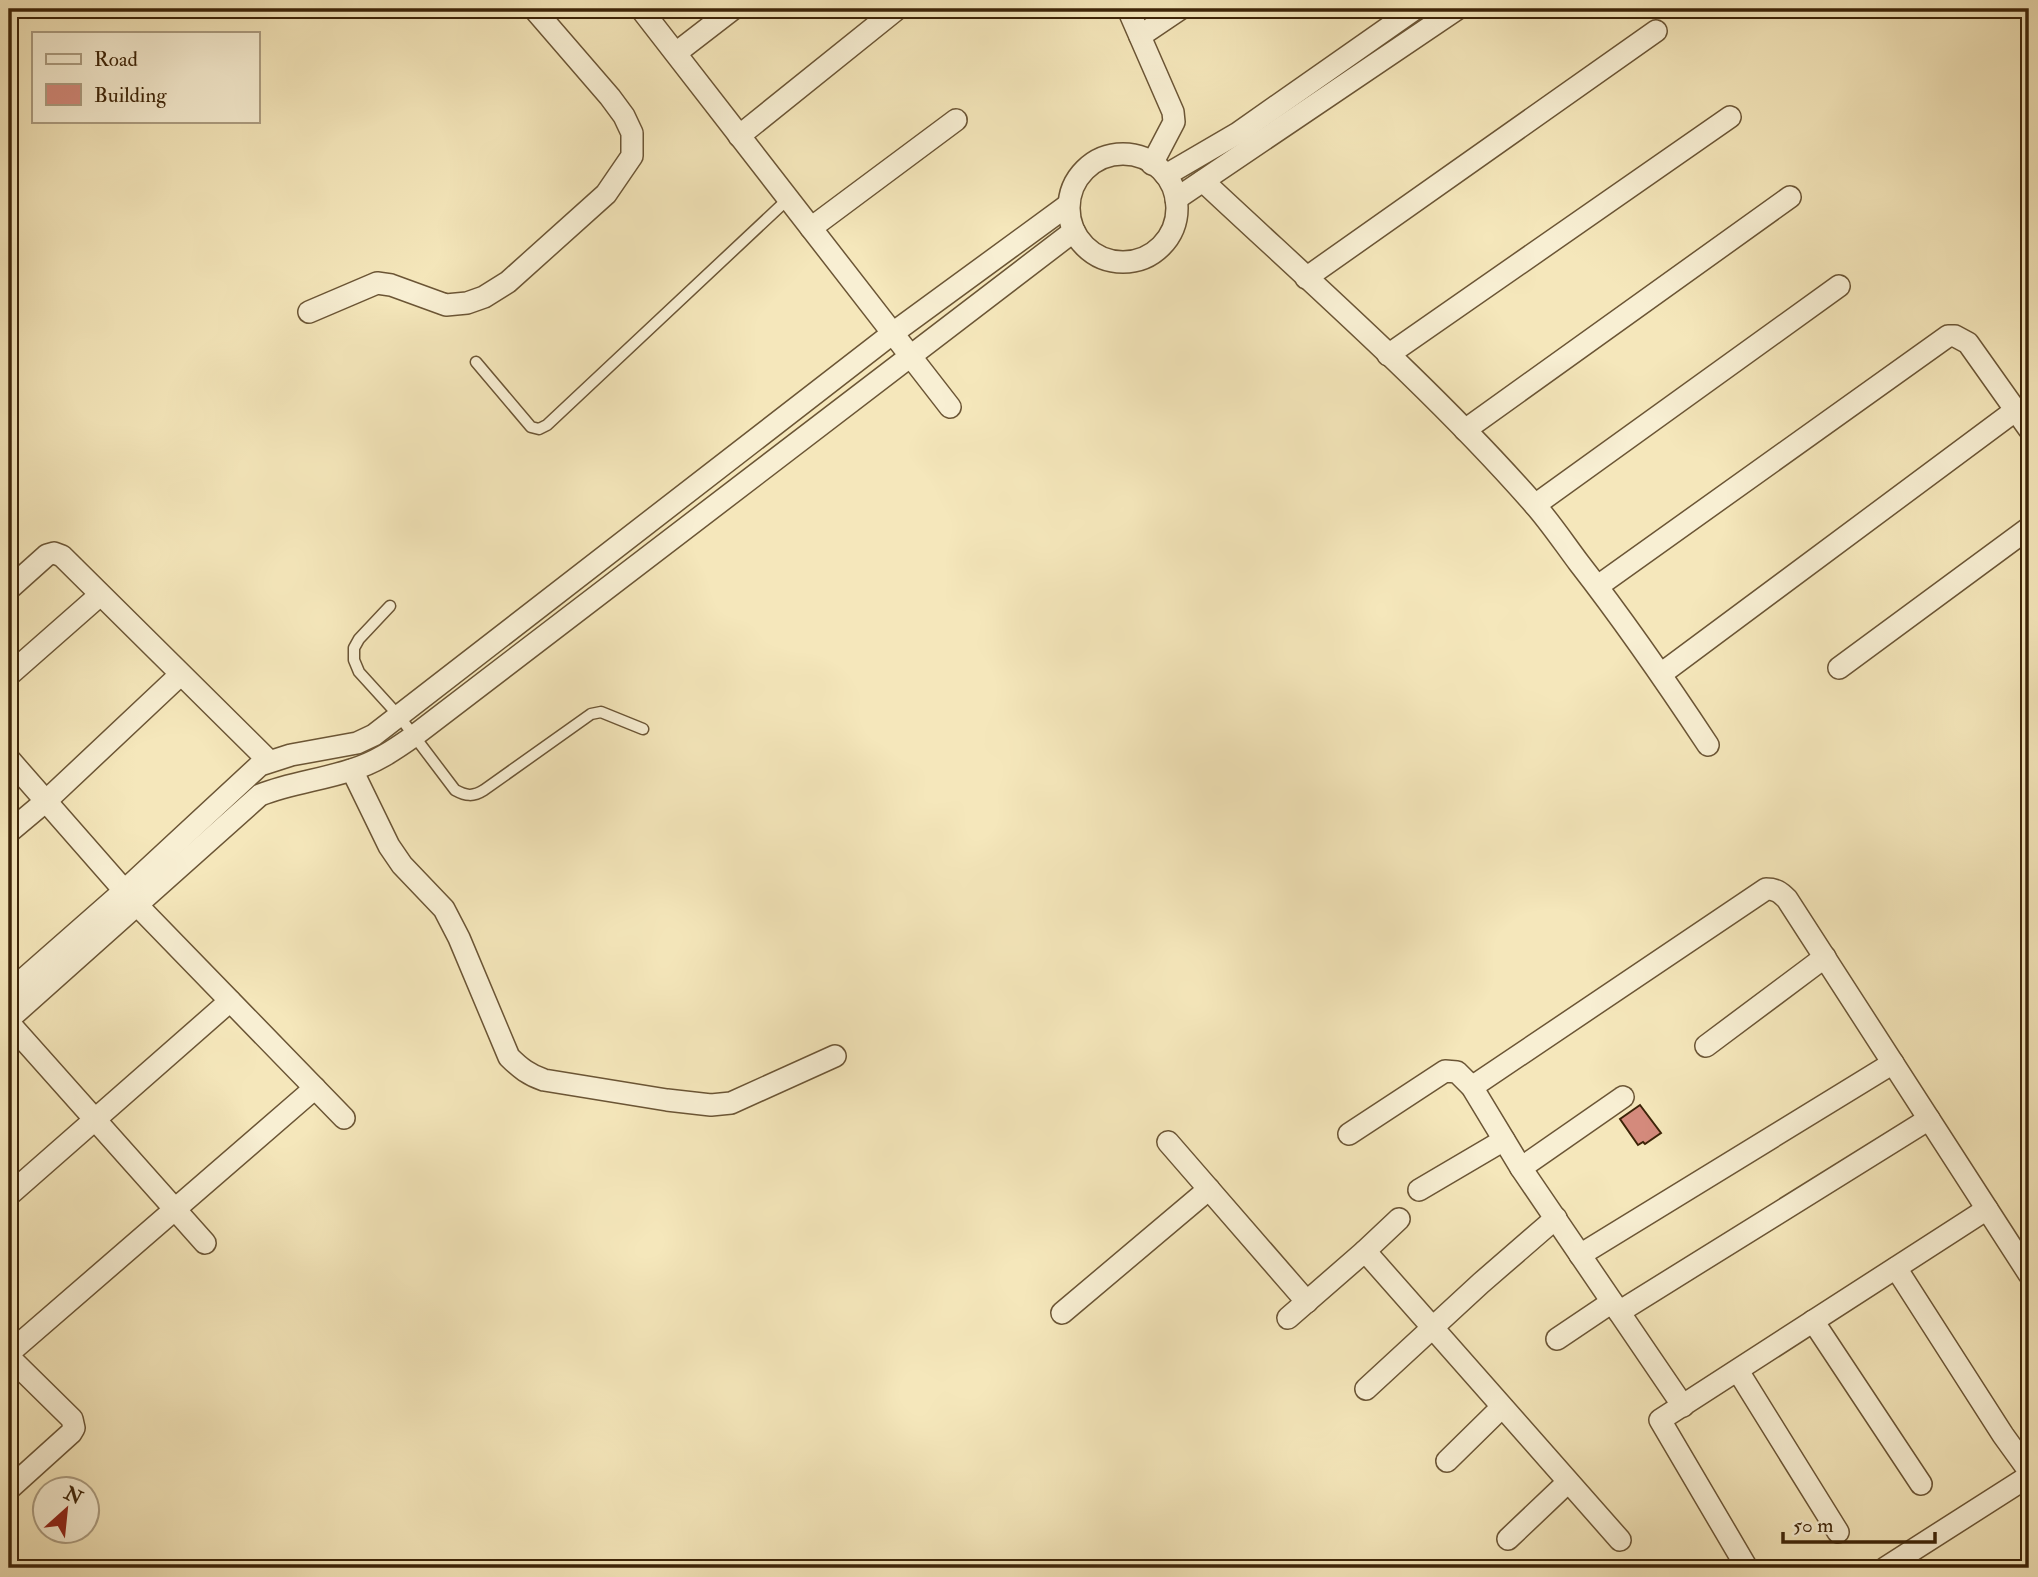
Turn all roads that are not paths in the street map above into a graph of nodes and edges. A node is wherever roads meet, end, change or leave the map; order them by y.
1 (534, 9) edge
2 (641, 9) edge
3 (733, 9) edge
4 (897, 9) edge
5 (1128, 9) edge
6 (1180, 9) edge
7 (1415, 9) edge
8 (1457, 9) edge
9 (1656, 31) dead end
10 (1140, 36) junction
11 (676, 54) junction
12 (1730, 117) dead end
13 (956, 120) dead end
14 (739, 136) junction
15 (1159, 169) junction
16 (1203, 181) junction
17 (1790, 197) dead end
18 (788, 198) junction
19 (1176, 200) junction
20 (1068, 205) junction
21 (811, 228) junction
22 (1074, 231) junction
23 (1307, 278) junction
24 (1839, 286) dead end
25 (309, 312) dead end
26 (893, 333) junction
27 (1388, 355) junction
28 (910, 356) junction
29 (476, 362) dead end
30 (950, 407) dead end
31 (2016, 410) junction
32 (2029, 429) edge
33 (1465, 430) junction
34 (1535, 505) junction
35 (2029, 528) edge
36 (1598, 586) junction
37 (9, 589) edge
38 (100, 595) junction
39 (390, 606) dead end
40 (1839, 668) dead end
41 (1661, 674) junction
42 (9, 675) edge
43 (180, 675) junction
44 (399, 716) junction
45 (643, 729) dead end
46 (414, 736) junction
47 (1707, 746) dead end
48 (9, 760) edge
49 (269, 761) junction
50 (352, 770) junction
51 (46, 801) junction
52 (9, 832) edge
53 (131, 898) junction
54 (1825, 957) junction
55 (9, 992) edge
56 (230, 1001) junction
57 (9, 1021) edge
58 (1706, 1046) dead end
59 (835, 1056) dead end
60 (1893, 1063) junction
61 (1472, 1087) junction
62 (315, 1088) junction
63 (1623, 1097) dead end
64 (95, 1118) junction
65 (344, 1118) dead end
66 (1930, 1119) junction
67 (1349, 1134) dead end
68 (1504, 1140) junction
69 (1168, 1142) dead end
70 (1521, 1168) junction
71 (1209, 1189) junction
72 (1419, 1190) dead end
73 (9, 1195) edge
74 (175, 1209) junction
75 (1987, 1209) junction
76 (1399, 1219) dead end
77 (1556, 1219) junction
78 (205, 1243) dead end
79 (1364, 1251) junction
80 (1580, 1255) junction
81 (1896, 1268) junction
82 (2029, 1274) edge
83 (1307, 1302) junction
84 (1616, 1307) junction
85 (1062, 1312) dead end
86 (1289, 1318) dead end
87 (1814, 1321) junction
88 (1558, 1339) dead end
89 (9, 1355) edge
90 (1738, 1371) junction
91 (1366, 1389) dead end
92 (1683, 1406) junction
93 (1502, 1407) junction
94 (1447, 1461) dead end
95 (2029, 1473) edge
96 (1568, 1482) junction
97 (1921, 1484) dead end
98 (9, 1489) edge
99 (1838, 1532) dead end
100 (1508, 1539) dead end
101 (1620, 1540) dead end
102 (1748, 1568) edge
103 (1885, 1568) edge

1 - 25 street
2 - 11 street
3 - 11 street
4 - 14 street
5 - 10 street
6 - 10 street
7 - 15 street
8 - 16 street
9 - 23 street
10 - 15 street
11 - 14 street
12 - 27 street
13 - 21 street
14 - 18 street
15 - 19 street
15 - 20 street
16 - 19 street
16 - 23 street
17 - 33 street
18 - 21 street
18 - 29 lane
19 - 22 street
20 - 22 street
20 - 26 street
21 - 26 street
22 - 28 street
23 - 27 street
24 - 34 street
26 - 28 street
26 - 44 street
27 - 33 street
28 - 30 street
28 - 46 street
31 - 32 street
31 - 36 street
31 - 41 street
33 - 34 street
34 - 36 street
35 - 40 street
36 - 41 street
37 - 38 street
38 - 42 street
38 - 43 street
39 - 44 lane
41 - 47 street
43 - 49 street
43 - 51 street
44 - 46 lane
44 - 49 street
45 - 46 lane
46 - 50 street
48 - 51 street
49 - 53 street
50 - 53 street
50 - 59 street
51 - 52 street
51 - 53 street
53 - 55 street
53 - 56 street
53 - 57 street
54 - 58 street
54 - 60 street
54 - 61 street
56 - 62 street
56 - 64 street
57 - 64 street
60 - 66 street
60 - 80 street
61 - 67 street
61 - 68 street
62 - 65 street
62 - 74 street
63 - 70 street
64 - 73 street
64 - 74 street
66 - 75 street
66 - 84 street
68 - 70 street
68 - 72 street
69 - 71 street
70 - 77 street
71 - 83 street
71 - 85 street
74 - 78 street
74 - 89 street
75 - 81 street
75 - 82 street
76 - 79 street
77 - 80 street
77 - 91 street
79 - 83 street
79 - 93 street
80 - 84 street
81 - 87 street
81 - 95 street
83 - 86 street
84 - 88 street
84 - 92 street
87 - 90 street
87 - 97 street
89 - 98 street
90 - 92 street
90 - 99 street
92 - 102 street
93 - 94 street
93 - 96 street
95 - 103 street
96 - 100 street
96 - 101 street

